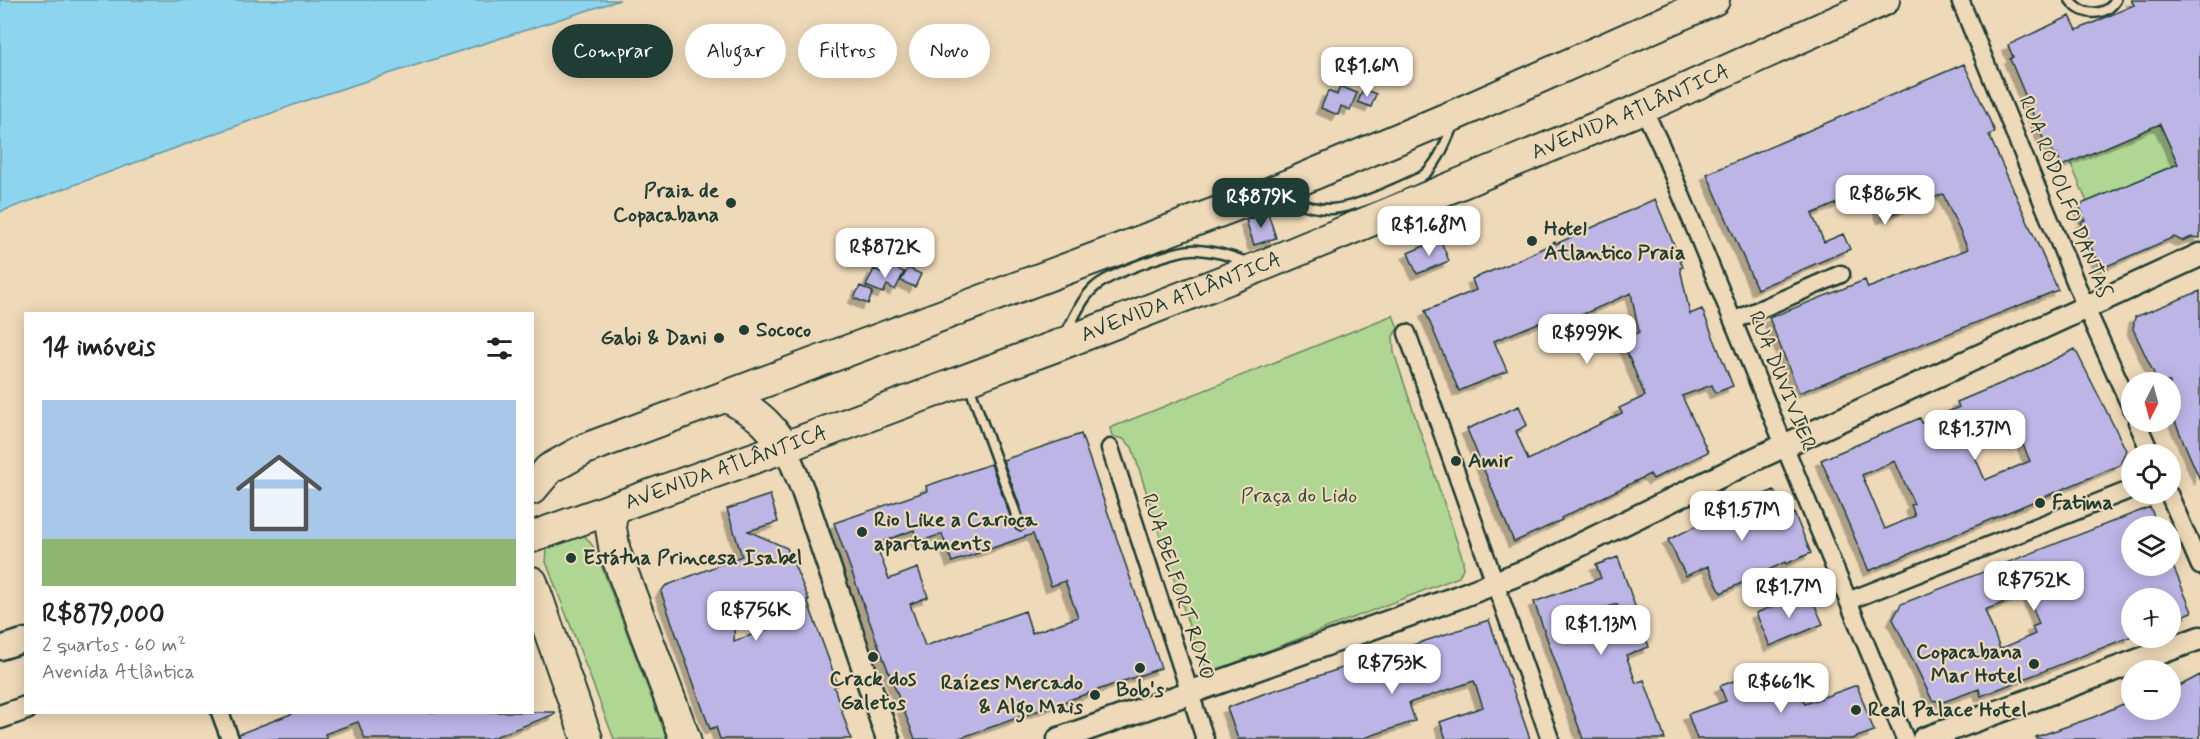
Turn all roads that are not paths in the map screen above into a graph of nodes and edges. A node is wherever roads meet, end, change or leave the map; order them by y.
1 (1714, 0) edge
2 (1884, 0) edge
3 (1960, 0) edge
4 (2070, 0) edge
5 (2116, 0) edge
6 (1643, 108) junction
7 (1457, 114) junction
8 (1269, 193) junction
9 (2200, 255) edge
10 (1259, 267) junction
11 (1840, 274) dead end
12 (2086, 308) junction
13 (1733, 321) junction
14 (1407, 333) dead end
15 (1059, 345) junction
16 (967, 379) junction
17 (2121, 386) edge
18 (726, 396) junction
19 (1784, 446) junction
20 (785, 447) junction
21 (1110, 448) dead end
22 (585, 449) junction
23 (534, 464) edge
24 (534, 487) edge
25 (2121, 493) edge
26 (2173, 504) edge
27 (615, 507) junction
28 (1020, 525) dead end
29 (534, 536) edge
30 (2200, 566) edge
31 (1494, 583) junction
32 (534, 591) edge
33 (1848, 601) junction
34 (540, 619) edge
35 (2200, 638) edge
36 (1188, 692) junction
37 (24, 709) edge
38 (221, 714) edge
39 (0, 717) edge
40 (580, 737) edge
41 (230, 739) edge
42 (685, 739) edge
43 (888, 739) edge
44 (1059, 739) edge
45 (1205, 739) edge
46 (1550, 739) edge
47 (1905, 739) edge
48 (1924, 739) edge

1 - 7 highway
2 - 6 highway, AVENIDA ATLÂNTICA
3 - 12 street, RUA RODOLFO DANTAS
4 - 5 lane
6 - 10 highway, AVENIDA ATLÂNTICA
6 - 13 street, RUA DUVIVIER
7 - 8 highway
7 - 8 lane
8 - 18 highway
9 - 12 main road
10 - 15 highway, AVENIDA ATLÂNTICA
10 - 15 lane
11 - 13 street
12 - 17 street, RUA RODOLFO DANTAS
12 - 19 main road
13 - 19 street, RUA DUVIVIER
14 - 31 street
15 - 16 highway, AVENIDA ATLÂNTICA
16 - 20 highway, AVENIDA ATLÂNTICA
16 - 28 lane
18 - 20 highway
18 - 22 highway
19 - 31 main road
19 - 33 street, RUA DUVIVIER
20 - 27 highway, AVENIDA ATLÂNTICA
20 - 43 main road
21 - 36 street, RUA BELFORT ROXO
22 - 23 main road
22 - 24 highway
25 - 33 street
26 - 30 street
27 - 29 highway, AVENIDA ATLÂNTICA
27 - 42 highway
31 - 36 main road
31 - 46 street
32 - 34 highway
33 - 47 street, RUA DUVIVIER
34 - 40 highway
35 - 48 main road
36 - 44 main road
36 - 45 street, RUA BELFORT ROXO
37 - 39 main road
38 - 41 street

